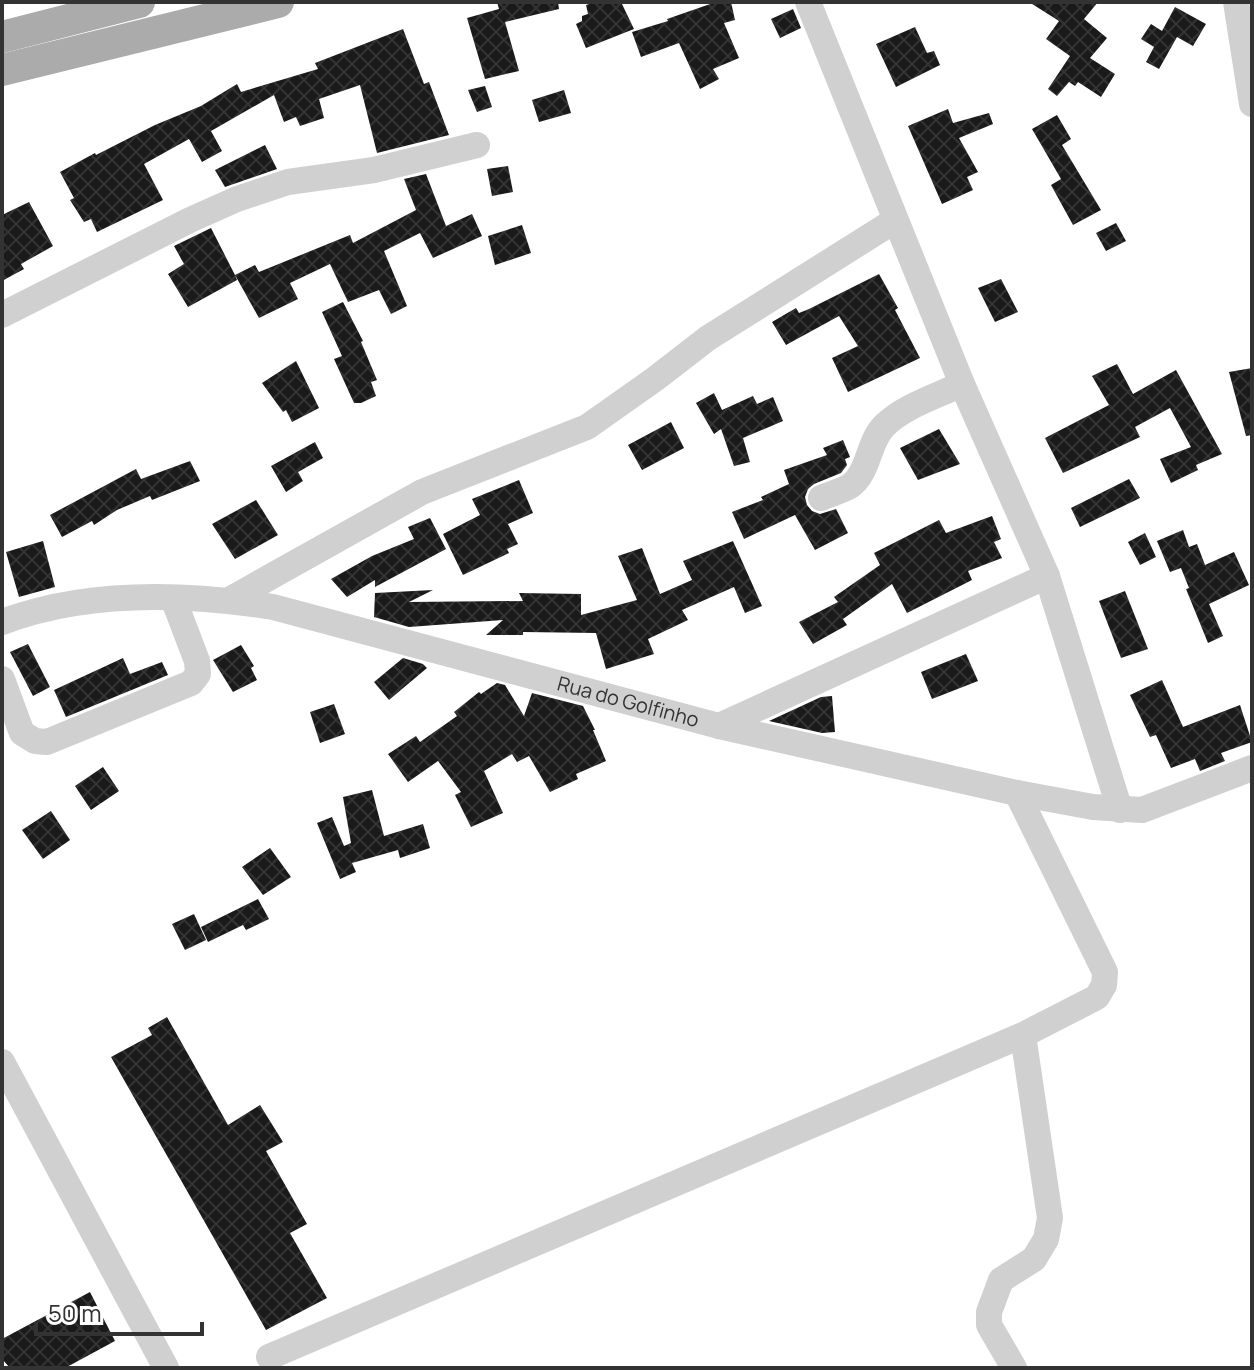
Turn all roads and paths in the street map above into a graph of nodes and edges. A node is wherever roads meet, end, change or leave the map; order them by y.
1 (139, 2) edge
2 (278, 2) edge
3 (808, 2) edge
4 (1236, 2) edge
5 (2, 37) edge
6 (2, 70) edge
7 (1252, 104) edge
8 (477, 145) dead end
9 (894, 221) junction
10 (2, 315) edge
11 (962, 384) junction
12 (821, 498) dead end
13 (1047, 576) junction
14 (173, 598) junction
15 (229, 600) junction
16 (2, 622) edge
17 (2, 679) edge
18 (719, 726) junction
19 (1252, 768) edge
20 (1017, 793) junction
21 (1120, 810) junction
22 (1023, 1035) junction
23 (2, 1062) edge
24 (269, 1357) dead end
25 (166, 1368) edge
26 (1014, 1368) edge

1 - 5 main road
2 - 6 main road
3 - 9 street
4 - 7 street
8 - 10 street
9 - 11 street
9 - 15 street
11 - 12 street
11 - 13 street
13 - 18 street
13 - 21 street
14 - 15 street, Rua do Golfinho
14 - 16 street, Rua do Golfinho
14 - 17 street
15 - 18 street, Rua do Golfinho
18 - 20 street, Rua do Golfinho
19 - 21 street, Rua do Golfinho
20 - 21 street, Rua do Golfinho
20 - 22 street
22 - 24 street
22 - 26 street
23 - 25 street

